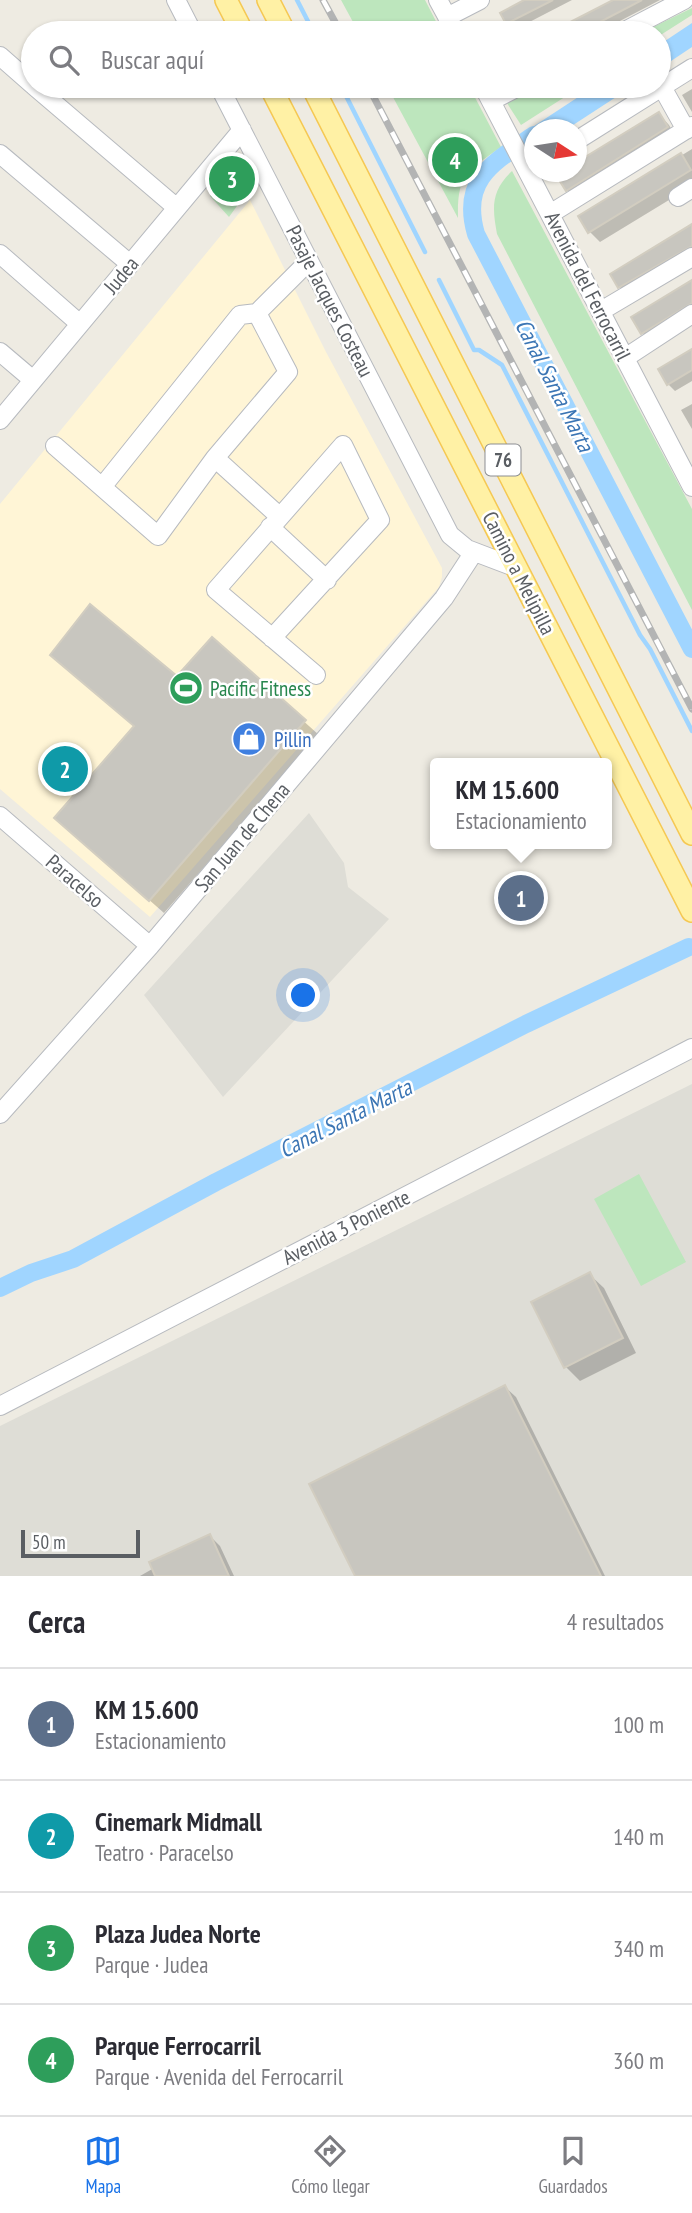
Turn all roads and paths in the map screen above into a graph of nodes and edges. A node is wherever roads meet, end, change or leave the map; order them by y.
1 (176, 0) edge
2 (226, 0) edge
3 (268, 0) edge
4 (438, 0) edge
5 (480, 0) edge
6 (684, 0) edge
7 (447, 17) junction
8 (186, 21) edge
9 (237, 21) edge
10 (279, 21) edge
11 (449, 21) edge
12 (644, 21) edge
13 (0, 57) edge
14 (692, 68) edge
15 (21, 74) edge
16 (671, 81) edge
17 (49, 98) edge
18 (225, 98) edge
19 (276, 98) edge
20 (318, 98) edge
21 (644, 98) edge
22 (669, 98) edge
23 (491, 101) edge
24 (689, 128) edge
25 (242, 130) junction
26 (587, 134) edge
27 (0, 154) edge
28 (524, 159) edge
29 (535, 182) edge
30 (177, 208) junction
31 (550, 214) junction
32 (0, 254) edge
33 (692, 257) edge
34 (309, 261) junction
35 (130, 264) junction
36 (601, 312) junction
37 (257, 313) junction
38 (692, 314) edge
39 (80, 324) junction
40 (0, 352) edge
41 (625, 358) junction
42 (33, 380) junction
43 (0, 419) edge
44 (55, 446) dead end
45 (215, 458) junction
46 (691, 483) edge
47 (102, 487) junction
48 (274, 522) junction
49 (474, 552) junction
50 (517, 568) junction
51 (327, 580) junction
52 (272, 638) junction
53 (316, 675) dead end
54 (0, 816) edge
55 (692, 834) edge
56 (692, 911) edge
57 (150, 946) junction
58 (692, 1048) edge
59 (0, 1114) edge
60 (0, 1406) edge

1 - 8 street
2 - 9 main road
3 - 10 main road
4 - 7 street
5 - 7 street
6 - 12 street
7 - 11 street
13 - 15 street
14 - 16 street
17 - 30 street
18 - 25 street, Pasaje Jacques Costeau
19 - 50 main road, Camino a Melipilla / 76
20 - 55 main road, Camino a Melipilla / 76
21 - 26 street
22 - 24 street
23 - 28 street, Avenida del Ferrocarril
24 - 31 street
25 - 30 street, Judea
25 - 34 street, Pasaje Jacques Costeau
27 - 35 street
29 - 31 street, Avenida del Ferrocarril
30 - 35 street, Judea
31 - 36 street, Avenida del Ferrocarril
32 - 39 street
33 - 36 street
34 - 37 street
34 - 49 street, Pasaje Jacques Costeau
35 - 39 street, Judea
36 - 41 street, Avenida del Ferrocarril
37 - 45 street
37 - 47 street
38 - 41 street
39 - 42 street, Judea
40 - 42 street
41 - 46 street, Avenida del Ferrocarril
42 - 43 street, Judea
44 - 47 street
45 - 47 street
45 - 48 street
48 - 51 street
48 - 51 street
48 - 52 street
49 - 50 street
49 - 57 street, San Juan de Chena
50 - 56 main road, Camino a Melipilla / 76
51 - 52 street
52 - 53 street
54 - 57 street, Paracelso
57 - 59 street, San Juan de Chena
58 - 60 street, Avenida 3 Poniente

